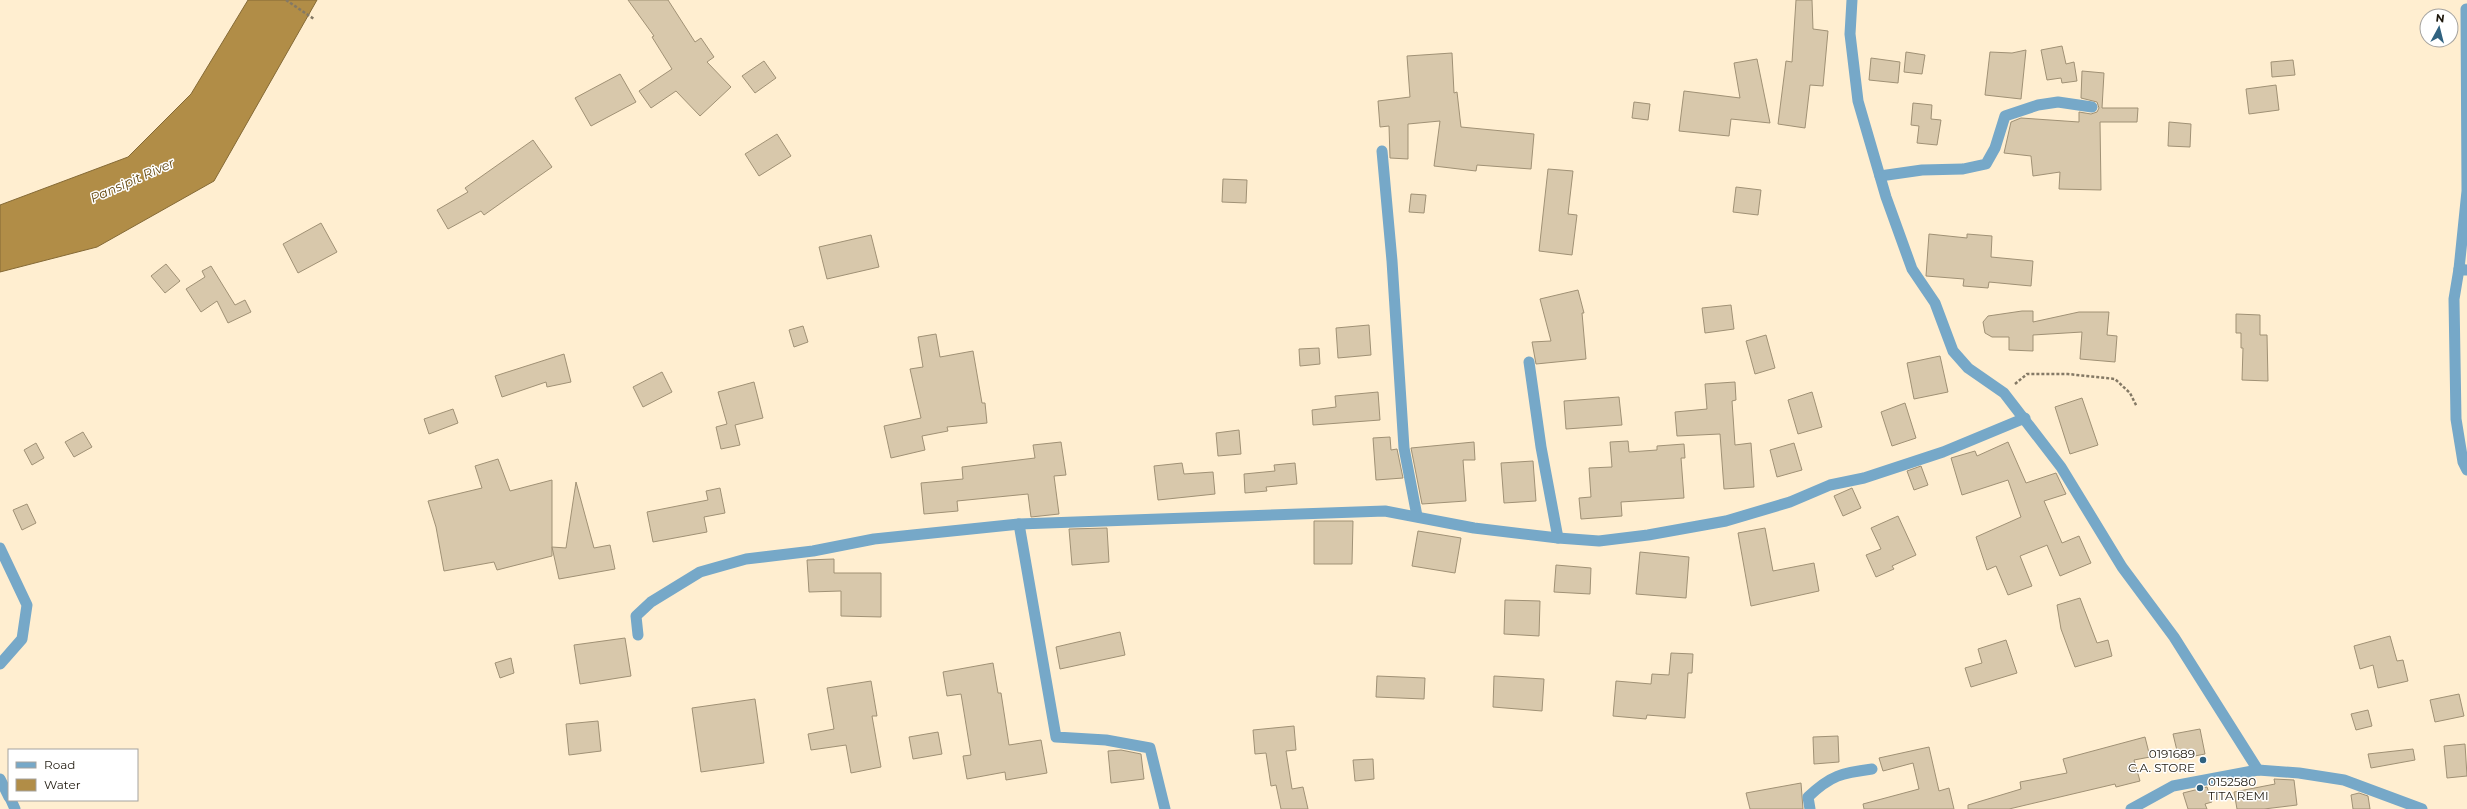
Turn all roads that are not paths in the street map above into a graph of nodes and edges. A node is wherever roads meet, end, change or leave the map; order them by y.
1 (1852, 0) edge
2 (2466, 9) edge
3 (2092, 107) dead end
4 (1382, 151) dead end
5 (1880, 176) junction
6 (2463, 270) edge
7 (1529, 362) dead end
8 (2025, 418) junction
9 (2467, 470) edge
10 (1417, 516) junction
11 (1019, 524) junction
12 (1558, 538) junction
13 (0, 548) edge
14 (638, 634) dead end
15 (0, 664) edge
16 (1872, 769) dead end
17 (2258, 770) junction
18 (0, 779) edge
19 (8, 794) edge
20 (1165, 809) edge
21 (1810, 809) edge
22 (2131, 809) edge
23 (2422, 809) edge

1 - 5 street
2 - 6 street
3 - 5 street
4 - 10 street
5 - 8 street
6 - 9 street
7 - 12 street
8 - 12 street
8 - 17 street
10 - 11 street
10 - 12 street
11 - 14 street
11 - 20 street
13 - 15 street
16 - 21 street
17 - 22 street
17 - 23 street
18 - 19 street

